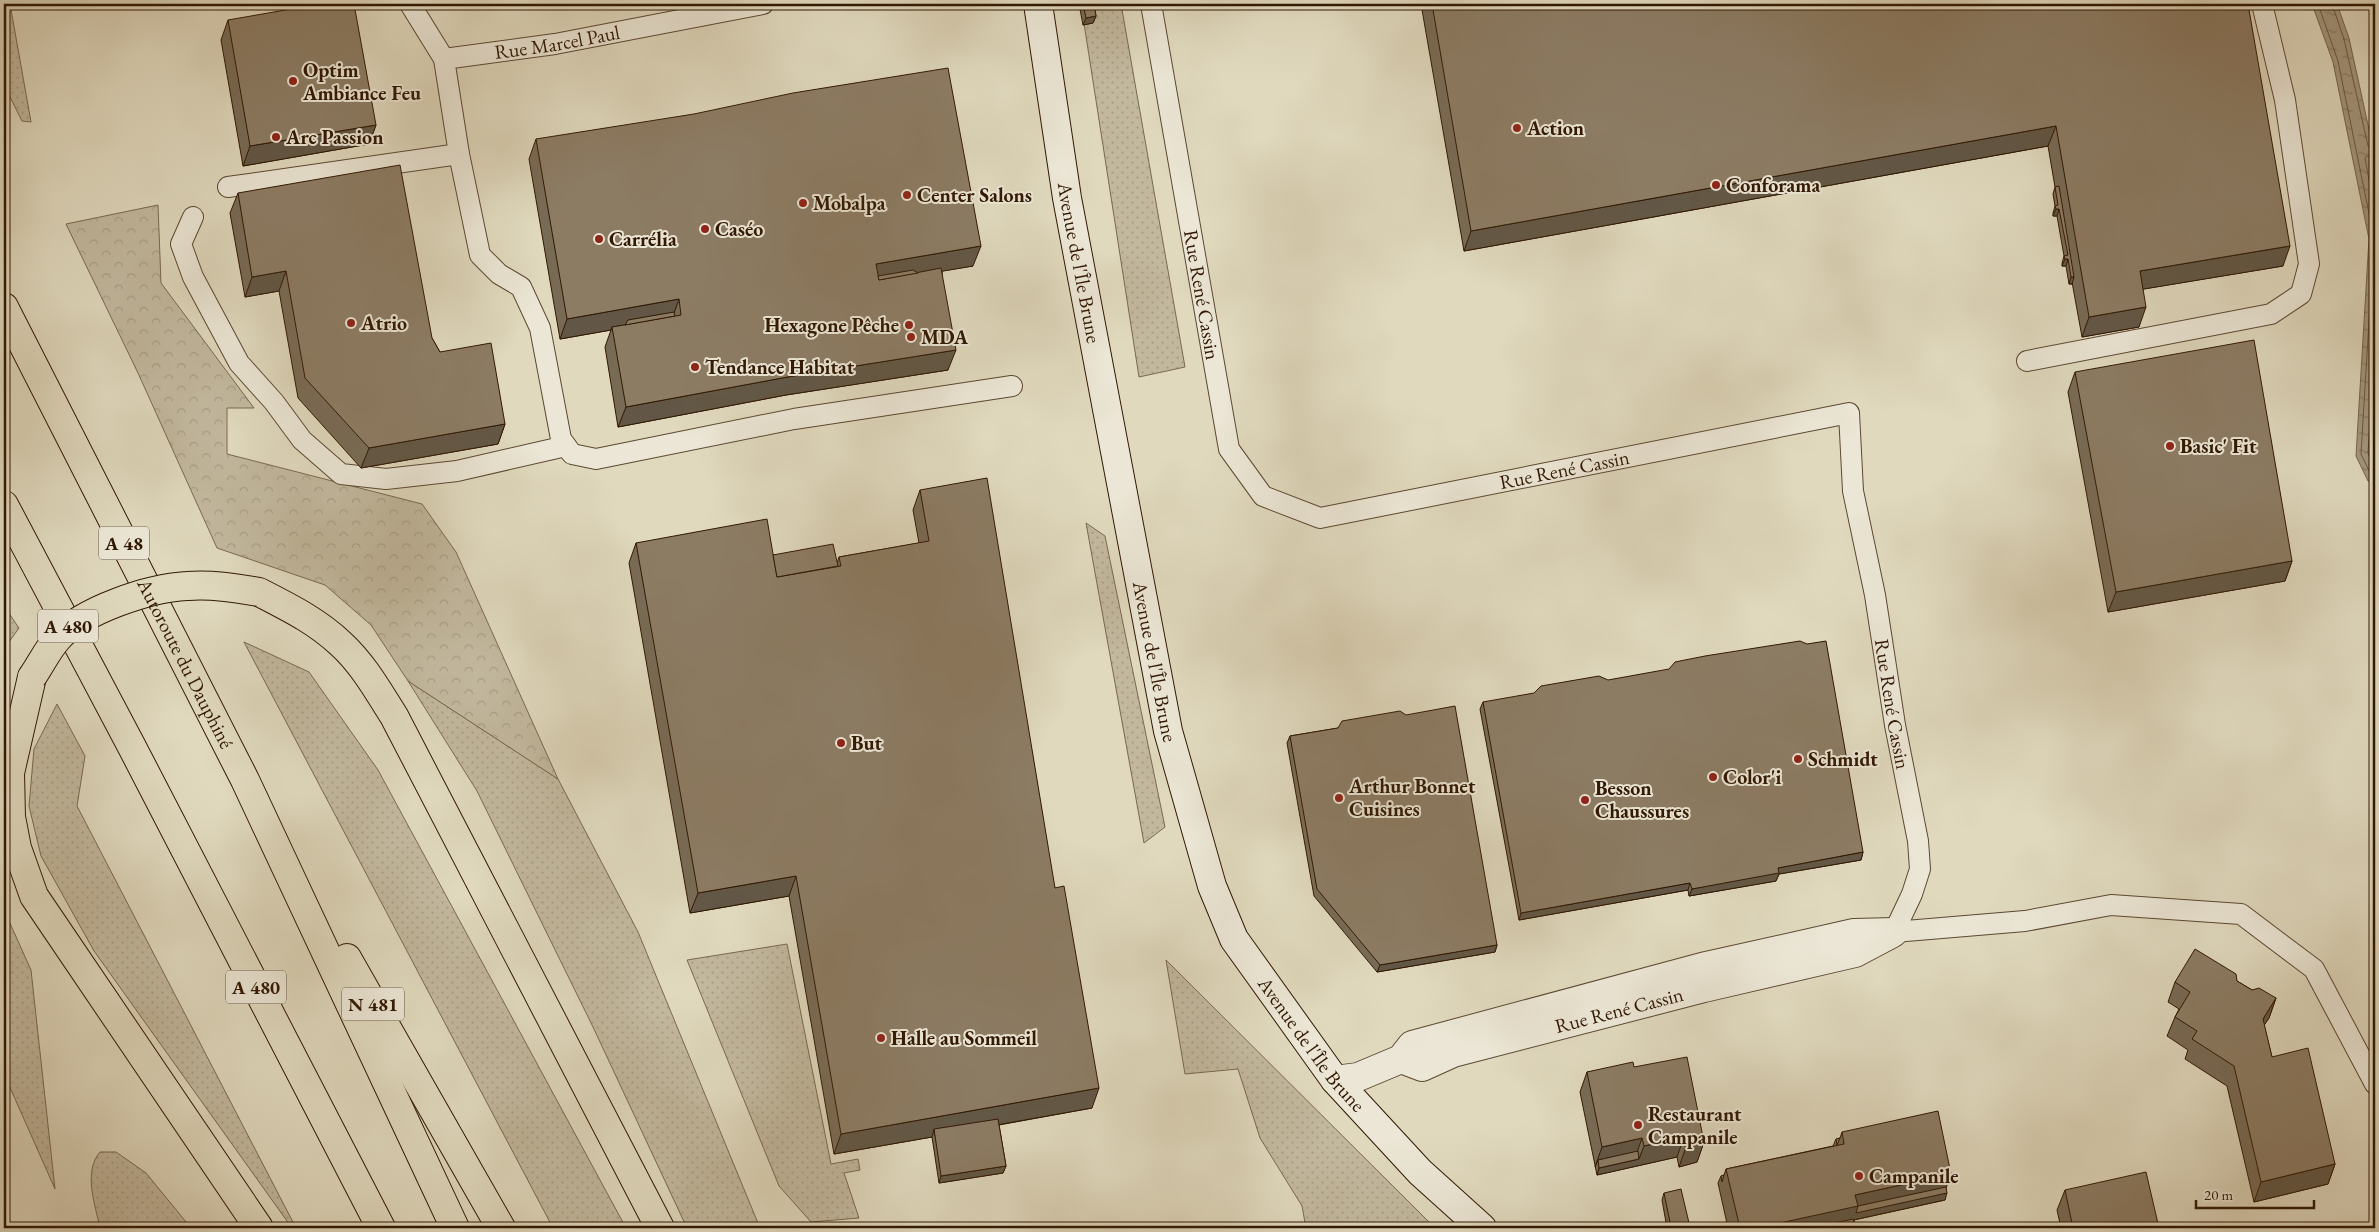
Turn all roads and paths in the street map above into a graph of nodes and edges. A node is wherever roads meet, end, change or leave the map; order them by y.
1 (410, 4) edge
2 (763, 4) edge
3 (1038, 4) edge
4 (1151, 4) edge
5 (2262, 4) edge
6 (444, 59) junction
7 (459, 154) junction
8 (228, 187) dead end
9 (193, 217) dead end
10 (4, 307) edge
11 (2026, 361) dead end
12 (1012, 386) dead end
13 (566, 446) junction
14 (4, 505) edge
15 (32, 677) junction
16 (4, 709) edge
17 (245, 780) junction
18 (1894, 932) junction
19 (1336, 1080) junction
20 (2375, 1084) edge
21 (1480, 1227) edge
22 (259, 1228) edge
23 (381, 1228) edge
24 (455, 1228) edge
25 (501, 1228) edge
26 (660, 1228) edge

1 - 6 lane
2 - 6 lane, Rue Marcel Paul
3 - 19 street, Avenue de l'Île Brune
4 - 18 lane, Rue René Cassin
5 - 11 lane
6 - 7 lane
7 - 8 lane
7 - 13 lane
9 - 13 lane
10 - 17 highway, Autoroute du Dauphiné / A 48
12 - 13 lane
14 - 23 highway, A 480
15 - 16 highway
15 - 22 highway
15 - 26 highway, bridge
17 - 24 highway
17 - 25 highway, N 481
18 - 19 street, Rue René Cassin
18 - 20 lane
19 - 21 street, Avenue de l'Île Brune

